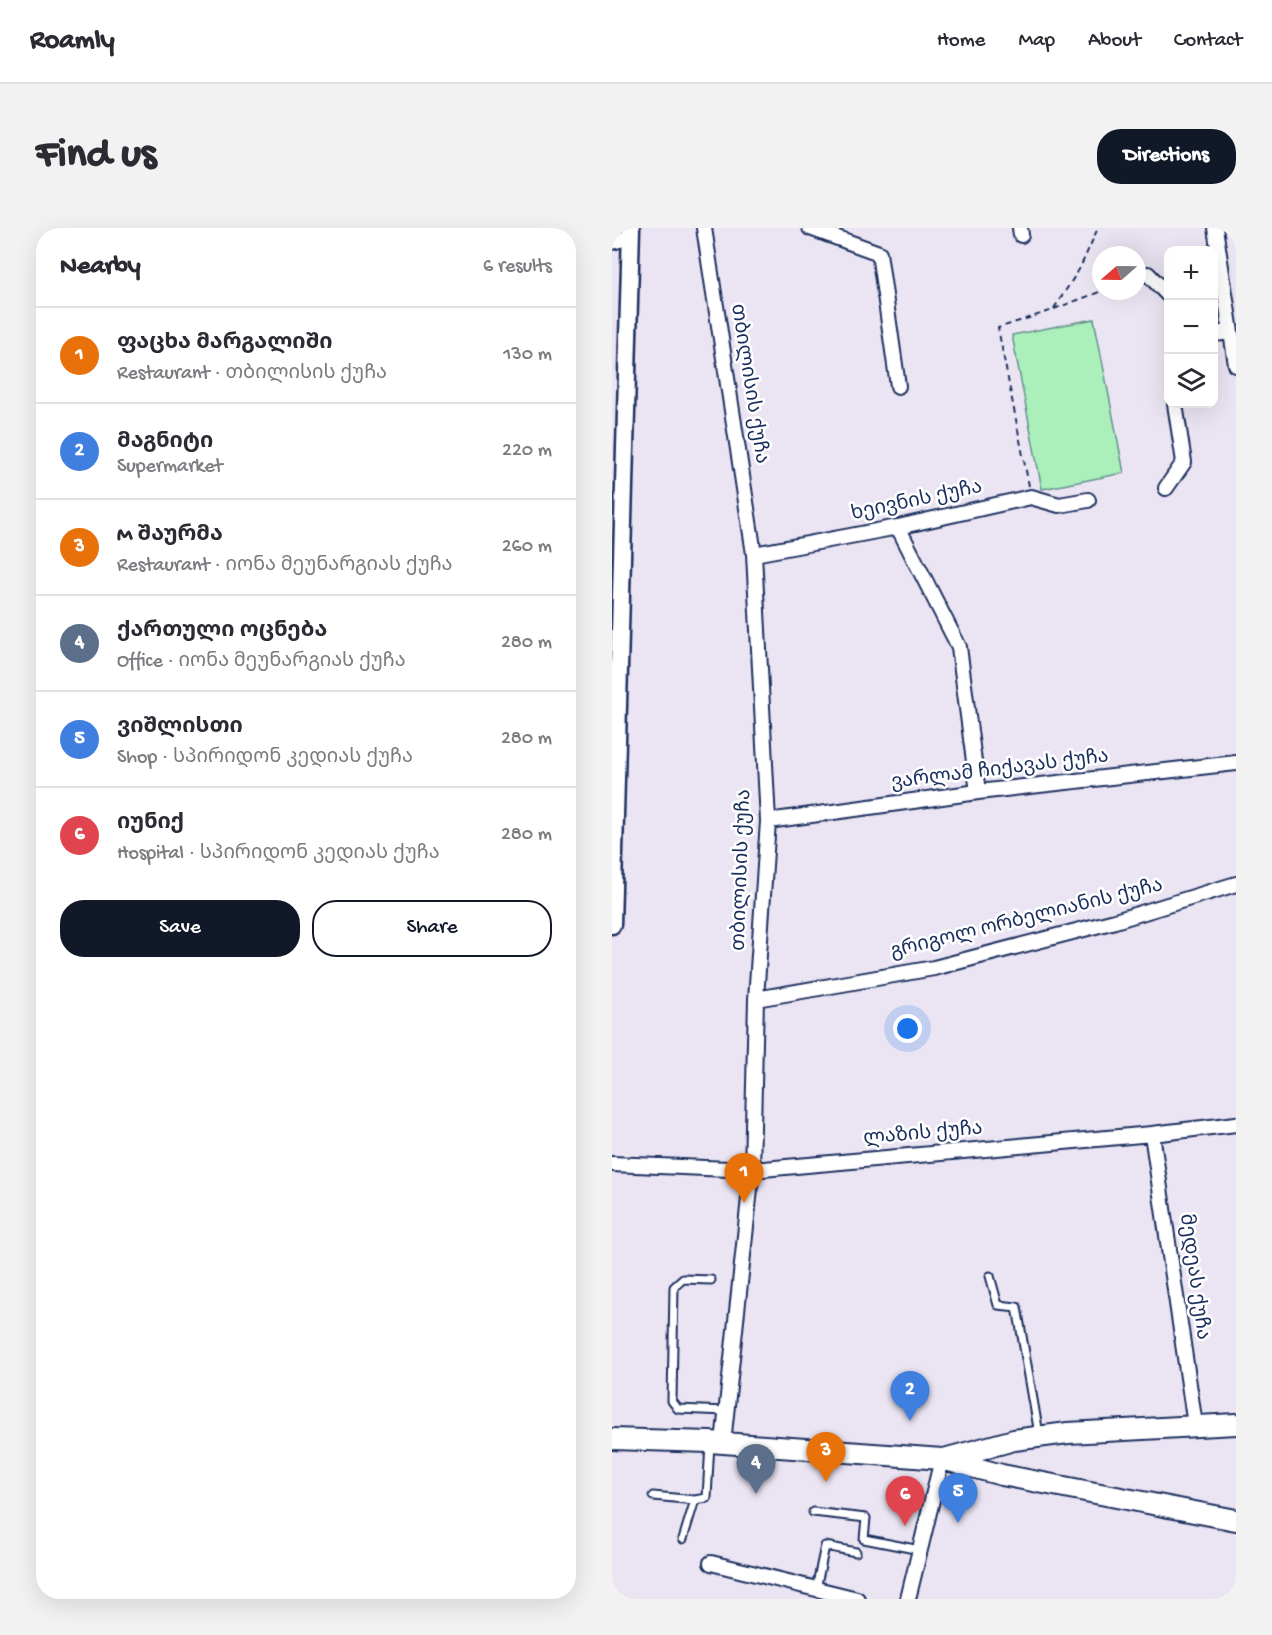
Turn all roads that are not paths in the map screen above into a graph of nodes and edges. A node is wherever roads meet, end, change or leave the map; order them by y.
1 (704, 228) edge
2 (810, 228) edge
3 (1215, 228) edge
4 (631, 232) edge
5 (612, 242) edge
6 (1148, 274) dead end
7 (1164, 291) edge
8 (1231, 332) junction
9 (1218, 334) edge
10 (1236, 365) edge
11 (898, 386) dead end
12 (1175, 408) edge
13 (1166, 488) dead end
14 (1088, 500) dead end
15 (898, 527) junction
16 (754, 554) junction
17 (1236, 763) edge
18 (978, 792) junction
19 (768, 821) junction
20 (1236, 884) edge
21 (612, 925) edge
22 (756, 999) junction
23 (1236, 1124) edge
24 (1152, 1134) junction
25 (612, 1164) edge
26 (752, 1170) junction
27 (990, 1276) dead end
28 (711, 1280) dead end
29 (726, 1411) junction
30 (1236, 1424) edge
31 (1195, 1425) junction
32 (1040, 1437) junction
33 (612, 1438) edge
34 (717, 1443) junction
35 (942, 1459) junction
36 (653, 1496) dead end
37 (695, 1500) junction
38 (813, 1512) dead end
39 (1236, 1520) edge
40 (683, 1539) dead end
41 (920, 1550) junction
42 (856, 1552) dead end
43 (711, 1563) dead end
44 (816, 1589) junction
45 (855, 1599) edge
46 (908, 1599) edge

1 - 16 street, თბილისის ქუჩა
2 - 11 street
3 - 8 street
4 - 5 street
4 - 21 street
6 - 7 street
8 - 9 street
8 - 10 street
12 - 13 street
14 - 15 street, ხეივნის ქუჩა
15 - 16 street, ხეივნის ქუჩა
15 - 18 street
16 - 19 street, თბილისის ქუჩა
17 - 18 street, ვარლამ ჩიქავას ქუჩა
18 - 19 street, ვარლამ ჩიქავას ქუჩა
19 - 22 street, თბილისის ქუჩა
20 - 22 street, გრიგოლ ორბელიანის ქუჩა
22 - 26 street, თბილისის ქუჩა
23 - 24 street, ლაზის ქუჩა
24 - 26 street, ლაზის ქუჩა
24 - 31 street, მედეას ქუჩა
25 - 26 street, ლაზის ქუჩა
26 - 29 street, თბილისის ქუჩა
27 - 32 lane
28 - 29 lane
29 - 34 street, თბილისის ქუჩა
30 - 31 main road
31 - 32 main road
32 - 35 main road
33 - 34 main road
34 - 35 main road
34 - 37 lane
35 - 39 main road
35 - 41 street
36 - 37 lane
37 - 40 lane
38 - 41 lane
41 - 46 street
42 - 44 lane
43 - 44 street
44 - 45 street

